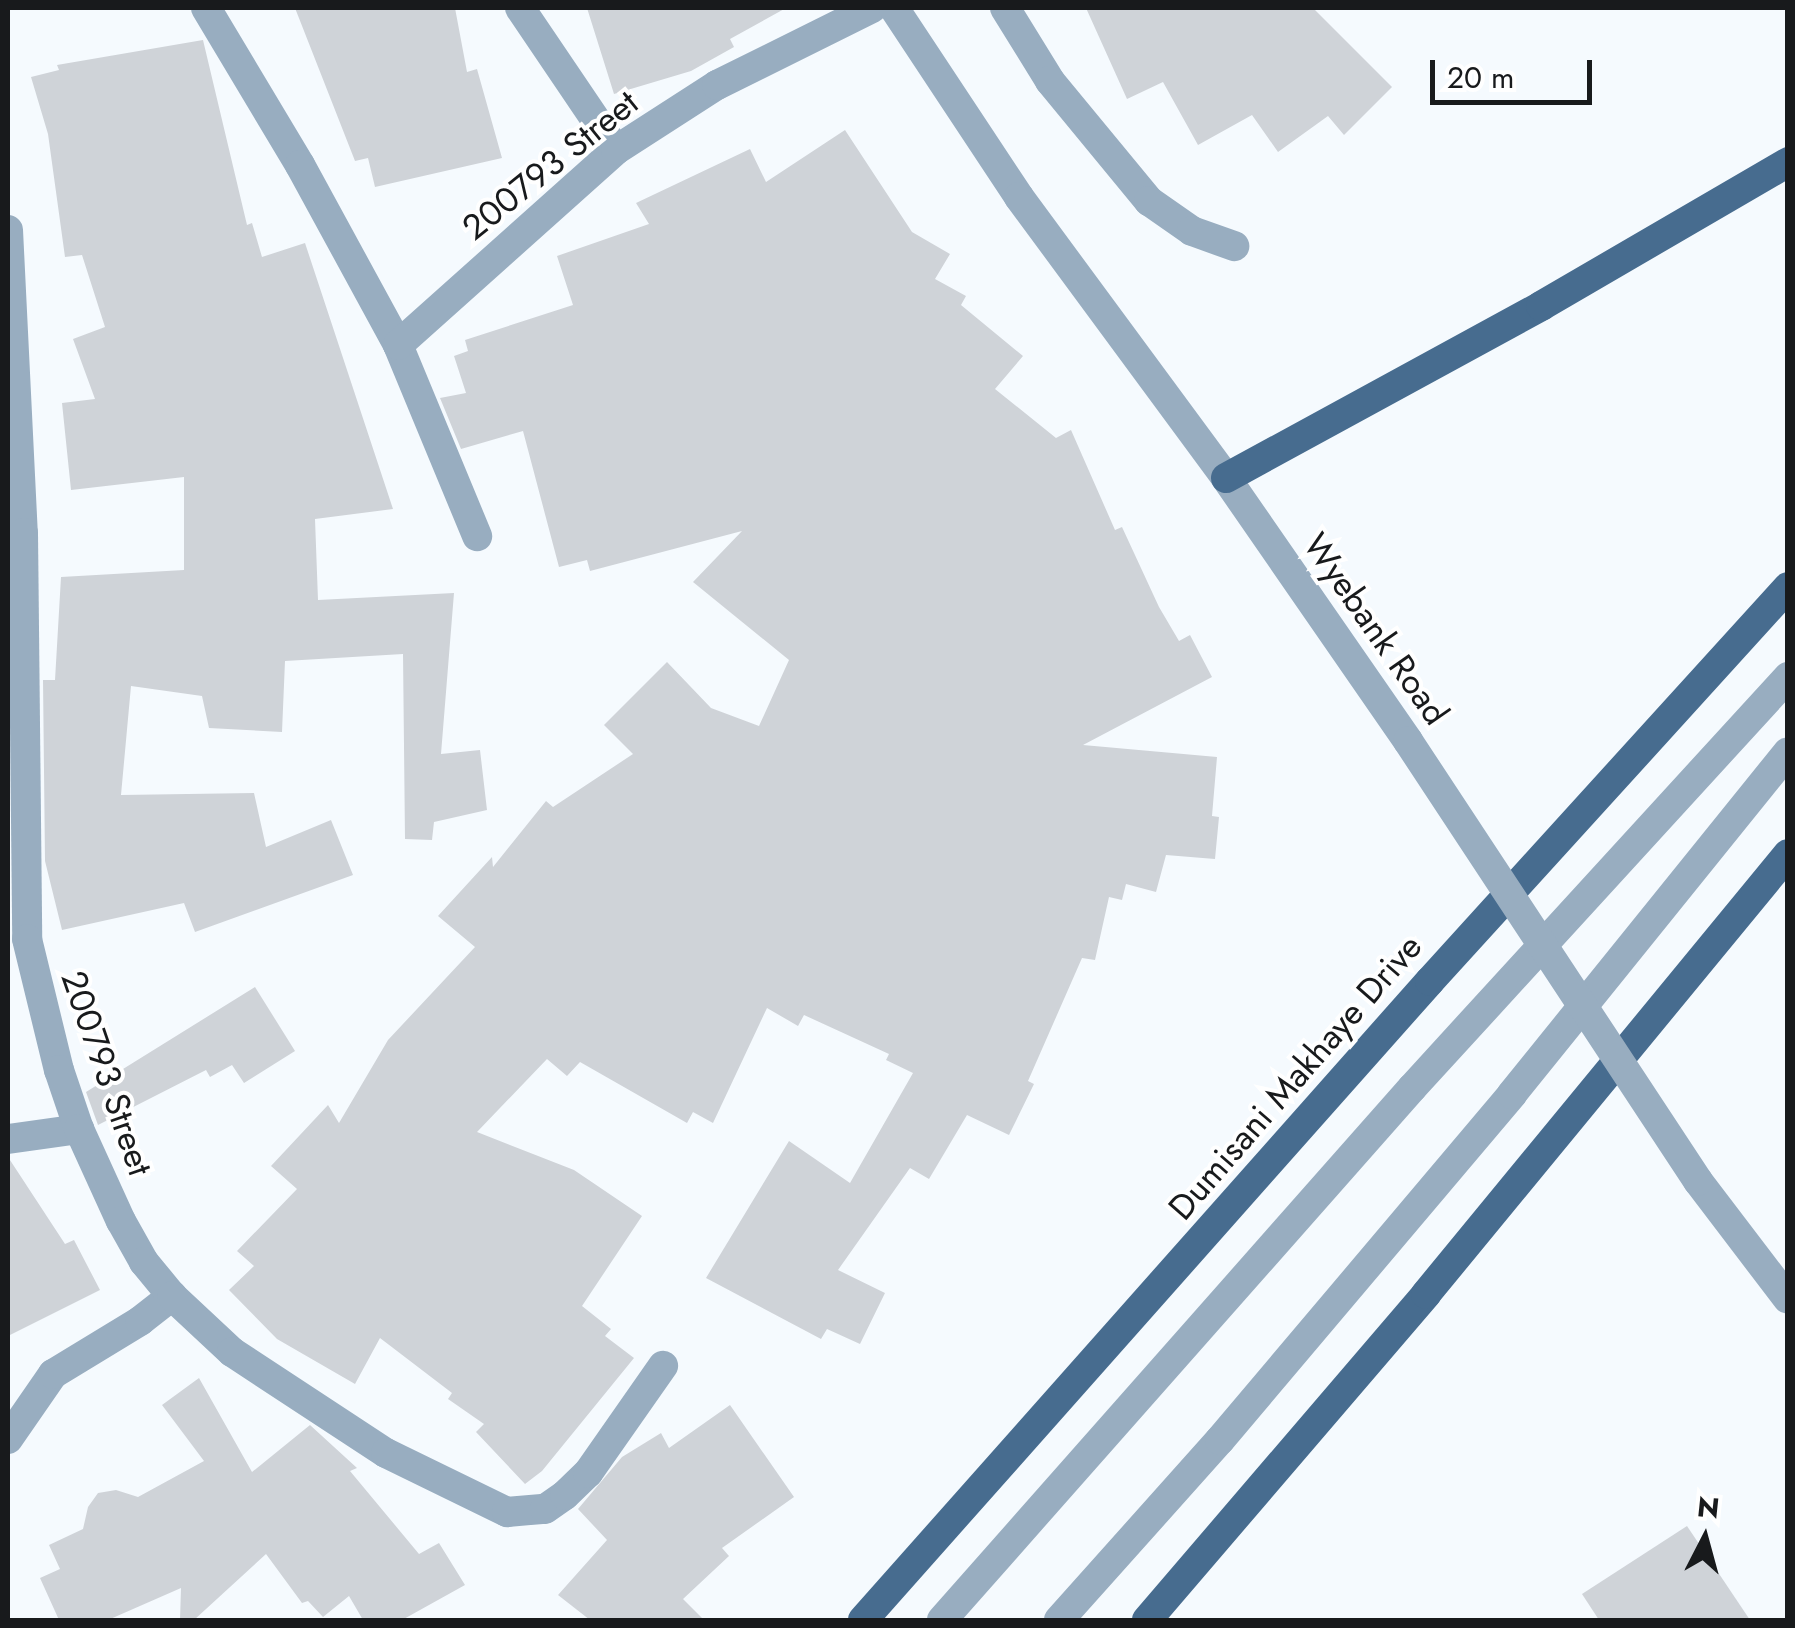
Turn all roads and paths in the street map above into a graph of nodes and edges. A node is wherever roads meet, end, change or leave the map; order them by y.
1 (206, 8) edge
2 (520, 8) edge
3 (872, 8) edge
4 (894, 8) edge
5 (1005, 8) edge
6 (616, 150) junction
7 (1788, 162) edge
8 (8, 230) edge
9 (1234, 246) dead end
10 (398, 345) junction
11 (1226, 478) junction
12 (477, 536) dead end
13 (1788, 587) edge
14 (1788, 677) edge
15 (1788, 752) edge
16 (1788, 854) edge
17 (17, 937) edge
18 (79, 1128) junction
19 (8, 1139) edge
20 (172, 1296) junction
21 (1788, 1299) edge
22 (663, 1366) dead end
23 (8, 1439) edge
24 (863, 1620) edge
25 (942, 1620) edge
26 (1058, 1620) edge
27 (1147, 1620) edge

1 - 10 street
2 - 6 street
3 - 6 street, 200793 Street
4 - 11 street, Wyebank Road
5 - 9 street
6 - 10 street, 200793 Street
7 - 11 main road
8 - 17 street, 200793 Street
10 - 12 street
11 - 21 street, Wyebank Road, bridge
13 - 24 main road, Dumisani Makhaye Drive
14 - 25 street
15 - 26 street
16 - 27 main road
17 - 18 street, 200793 Street
18 - 19 street
18 - 20 street, 200793 Street
20 - 22 street, 200793 Street
20 - 23 street

